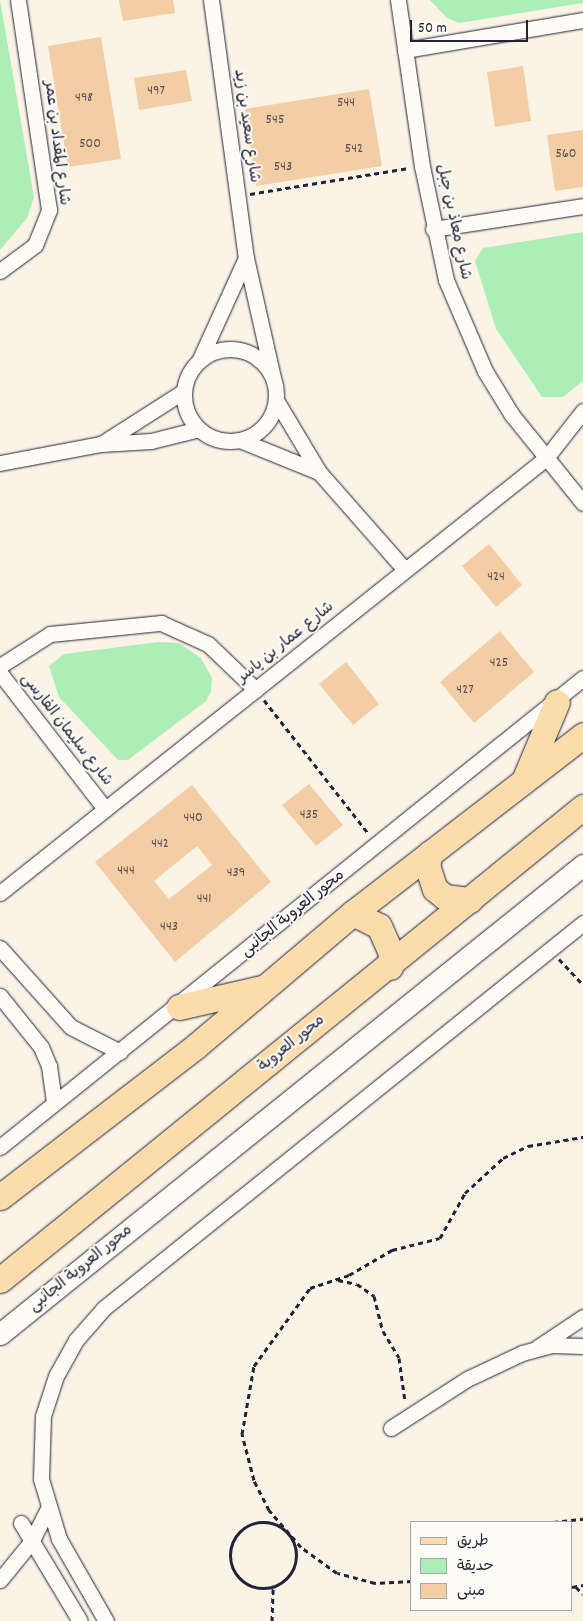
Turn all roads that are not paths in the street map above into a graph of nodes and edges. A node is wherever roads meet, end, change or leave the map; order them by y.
1 (18, 0) edge
2 (211, 0) edge
3 (398, 0) edge
4 (583, 20) edge
5 (405, 50) junction
6 (583, 206) edge
7 (433, 229) junction
8 (246, 258) junction
9 (0, 271) edge
10 (199, 361) junction
11 (273, 378) junction
12 (184, 392) junction
13 (276, 400) junction
14 (583, 411) edge
15 (199, 429) junction
16 (240, 440) junction
17 (101, 444) junction
18 (546, 458) junction
19 (0, 464) edge
20 (319, 472) junction
21 (583, 502) edge
22 (404, 570) junction
23 (0, 666) edge
24 (0, 673) edge
25 (583, 678) edge
26 (256, 690) junction
27 (557, 702) junction
28 (583, 735) edge
29 (525, 779) junction
30 (583, 807) edge
31 (105, 809) junction
32 (430, 853) junction
33 (583, 865) edge
34 (0, 893) edge
35 (470, 900) junction
36 (353, 913) junction
37 (583, 923) edge
38 (0, 948) edge
39 (390, 967) junction
40 (267, 987) junction
41 (0, 996) edge
42 (179, 1007) junction
43 (120, 1052) junction
44 (54, 1103) junction
45 (0, 1147) edge
46 (0, 1197) edge
47 (0, 1280) edge
48 (583, 1317) edge
49 (0, 1334) edge
50 (583, 1346) edge
51 (538, 1347) junction
52 (391, 1428) dead end
53 (48, 1508) junction
54 (21, 1523) dead end
55 (31, 1542) junction
56 (0, 1580) edge
57 (80, 1621) edge
58 (106, 1621) edge

1 - 9 street, شارع المقداد بن عمر
2 - 8 street, شارع سعيد بن زيد
3 - 5 street, شارع معاذ بن جبل
4 - 5 street
5 - 7 street, شارع معاذ بن جبل
6 - 7 street
7 - 18 street, شارع معاذ بن جبل
8 - 10 street
8 - 11 street, شارع سعيد بن زيد
10 - 11 street
10 - 12 street
11 - 13 street
12 - 15 street
12 - 17 street
13 - 16 street
13 - 20 street
14 - 18 street, شارع عمار بن ياسر
15 - 16 street
15 - 17 street
16 - 20 street
17 - 19 street
18 - 21 street, شارع معاذ بن جبل
18 - 22 street, شارع عمار بن ياسر
20 - 22 street
22 - 26 street, شارع عمار بن ياسر
23 - 26 street
24 - 31 street, شارع سليمان الفارسى
25 - 27 street, محور العروبة الجانبى
26 - 31 street, شارع عمار بن ياسر
27 - 29 main road
27 - 42 street, محور العروبة الجانبى
28 - 29 main road
29 - 32 main road
30 - 35 main road, محور العروبة
31 - 34 street, شارع عمار بن ياسر
32 - 35 main road
32 - 36 main road
33 - 49 street, محور العروبة الجانبى
35 - 39 main road, محور العروبة
36 - 39 main road
36 - 40 main road
37 - 53 street
38 - 43 street
39 - 47 main road, محور العروبة
40 - 42 main road
40 - 46 main road
41 - 44 street
42 - 43 street, محور العروبة الجانبى
43 - 44 street, محور العروبة الجانبى
44 - 45 street, محور العروبة الجانبى
48 - 51 street
50 - 51 street
51 - 52 street
53 - 55 street
53 - 58 street
54 - 55 street
55 - 56 street
55 - 57 street

